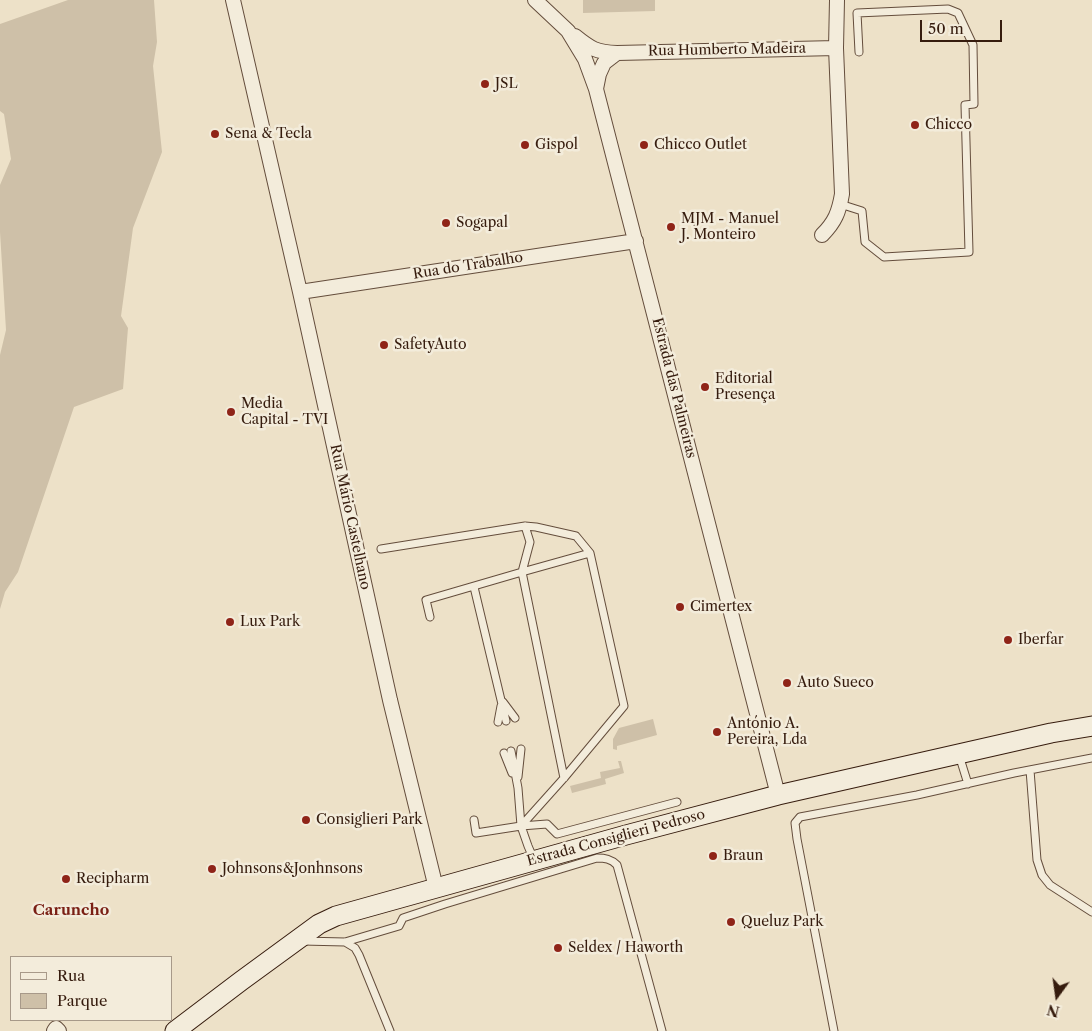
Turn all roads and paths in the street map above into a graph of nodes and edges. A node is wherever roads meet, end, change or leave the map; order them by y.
1 (233, 0) edge
2 (535, 0) edge
3 (837, 0) edge
4 (568, 31) junction
5 (836, 48) junction
6 (617, 52) junction
7 (859, 52) dead end
8 (596, 89) junction
9 (840, 204) junction
10 (822, 235) dead end
11 (636, 240) junction
12 (300, 292) junction
13 (526, 526) junction
14 (381, 549) dead end
15 (590, 553) junction
16 (522, 572) junction
17 (474, 587) junction
18 (430, 617) dead end
19 (501, 700) junction
20 (515, 718) dead end
21 (502, 722) dead end
22 (1092, 726) edge
23 (521, 749) dead end
24 (508, 752) dead end
25 (959, 754) junction
26 (1092, 758) edge
27 (1030, 770) junction
28 (564, 778) junction
29 (968, 784) junction
30 (518, 788) junction
31 (778, 794) junction
32 (677, 802) dead end
33 (474, 820) dead end
34 (521, 826) junction
35 (534, 860) junction
36 (436, 888) junction
37 (1092, 912) edge
38 (297, 940) junction
39 (345, 942) junction
40 (54, 1031) edge
41 (59, 1031) edge
42 (175, 1031) edge
43 (390, 1031) edge
44 (662, 1031) edge
45 (834, 1031) edge

1 - 12 street, Rua Mário Castelhano
2 - 4 street, Estrada das Palmeiras
3 - 5 street
4 - 6 street, Rua Humberto Madeira
4 - 8 street, Estrada das Palmeiras
5 - 6 street, Rua Humberto Madeira
5 - 9 street
6 - 8 street
7 - 9 lane
8 - 11 street, Estrada das Palmeiras
9 - 10 street
11 - 12 street, Rua do Trabalho
11 - 31 street, Estrada das Palmeiras
12 - 36 street, Rua Mário Castelhano
13 - 14 lane
13 - 15 lane
13 - 16 lane
15 - 16 lane
15 - 28 lane
16 - 17 lane
16 - 28 lane
17 - 18 lane
17 - 19 lane
19 - 20 lane
19 - 21 lane
22 - 25 main road, Estrada Consiglieri Pedroso
23 - 30 lane
24 - 30 lane
25 - 29 lane
25 - 31 main road, Estrada Consiglieri Pedroso
26 - 27 lane
27 - 29 lane
27 - 37 lane
28 - 34 lane
29 - 45 lane
30 - 34 lane
31 - 35 main road, Estrada Consiglieri Pedroso
32 - 34 lane
33 - 34 lane
34 - 35 lane
35 - 36 main road, Estrada Consiglieri Pedroso
36 - 38 main road, Estrada Consiglieri Pedroso
38 - 39 lane
38 - 42 main road, Estrada Consiglieri Pedroso
39 - 43 lane
39 - 44 lane
40 - 41 street

